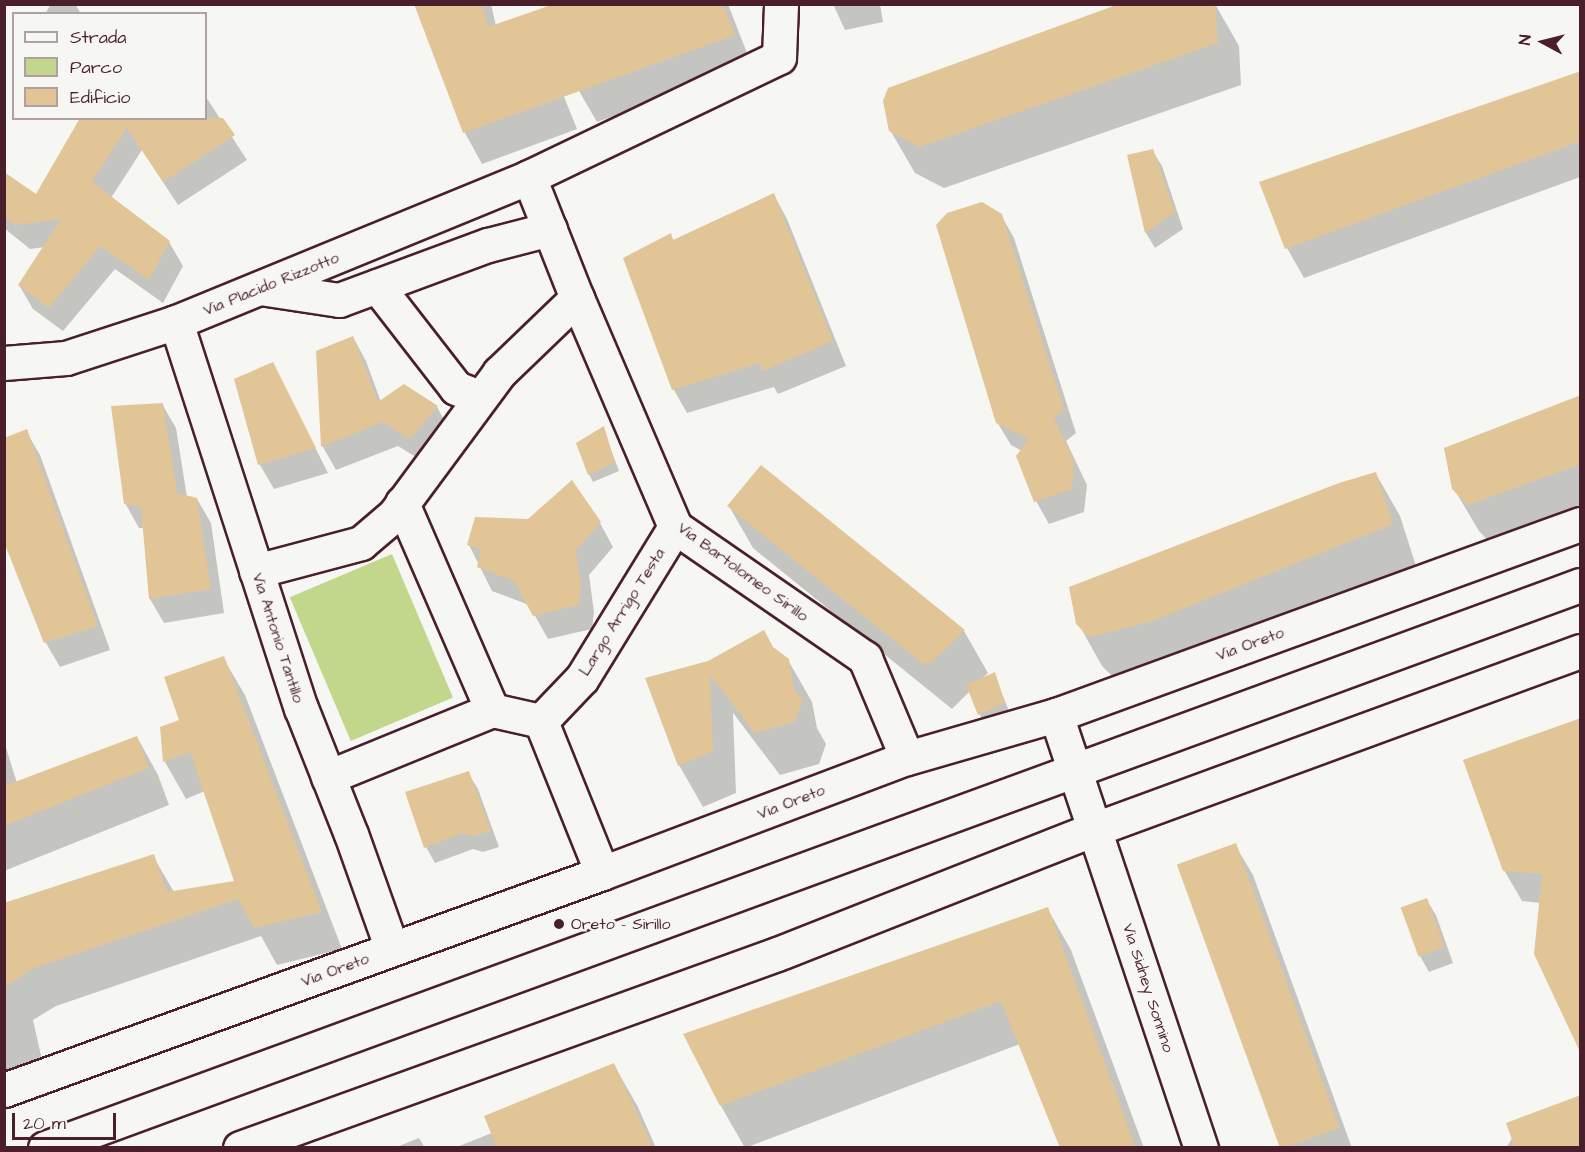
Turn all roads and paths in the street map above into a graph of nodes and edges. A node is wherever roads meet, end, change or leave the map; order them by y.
1 (781, 4) edge
2 (529, 177) junction
3 (550, 229) junction
4 (377, 286) junction
5 (260, 288) junction
6 (577, 298) junction
7 (176, 322) junction
8 (4, 363) edge
9 (480, 397) junction
10 (402, 503) junction
11 (1581, 524) edge
12 (675, 527) junction
13 (256, 572) junction
14 (1581, 585) edge
15 (1581, 651) edge
16 (492, 710) junction
17 (1056, 715) junction
18 (541, 721) junction
19 (907, 758) junction
20 (1075, 771) junction
21 (328, 777) junction
22 (1095, 829) junction
23 (602, 873) junction
24 (392, 949) junction
25 (4, 1090) edge
26 (255, 1145) edge
27 (45, 1148) edge
28 (1201, 1148) edge

1 - 2 street, Via Placido Rizzotto
2 - 3 street, Via Bartolomeo Sirillo
2 - 5 street, Via Placido Rizzotto
3 - 4 street
3 - 6 street, Via Bartolomeo Sirillo
4 - 5 street
4 - 9 street
5 - 7 street, Via Placido Rizzotto
6 - 9 street
6 - 12 street, Via Bartolomeo Sirillo
7 - 8 street, Via Placido Rizzotto
7 - 13 street, Via Antonio Tantillo
9 - 10 street
10 - 13 street
10 - 16 street
11 - 17 street, Via Oreto
12 - 18 street, Largo Arrigo Testa
12 - 19 street, Via Bartolomeo Sirillo
13 - 21 street, Via Antonio Tantillo
14 - 20 street
15 - 22 street
16 - 18 street
16 - 21 street
17 - 19 street, Via Oreto
17 - 20 street, Via Sidney Sonnino
18 - 23 street
19 - 23 street, Via Oreto
20 - 22 street, Via Sidney Sonnino
20 - 27 street
21 - 24 street, Via Antonio Tantillo
22 - 26 street
22 - 28 street, Via Sidney Sonnino
23 - 24 street, Via Oreto
24 - 25 street, Via Oreto

